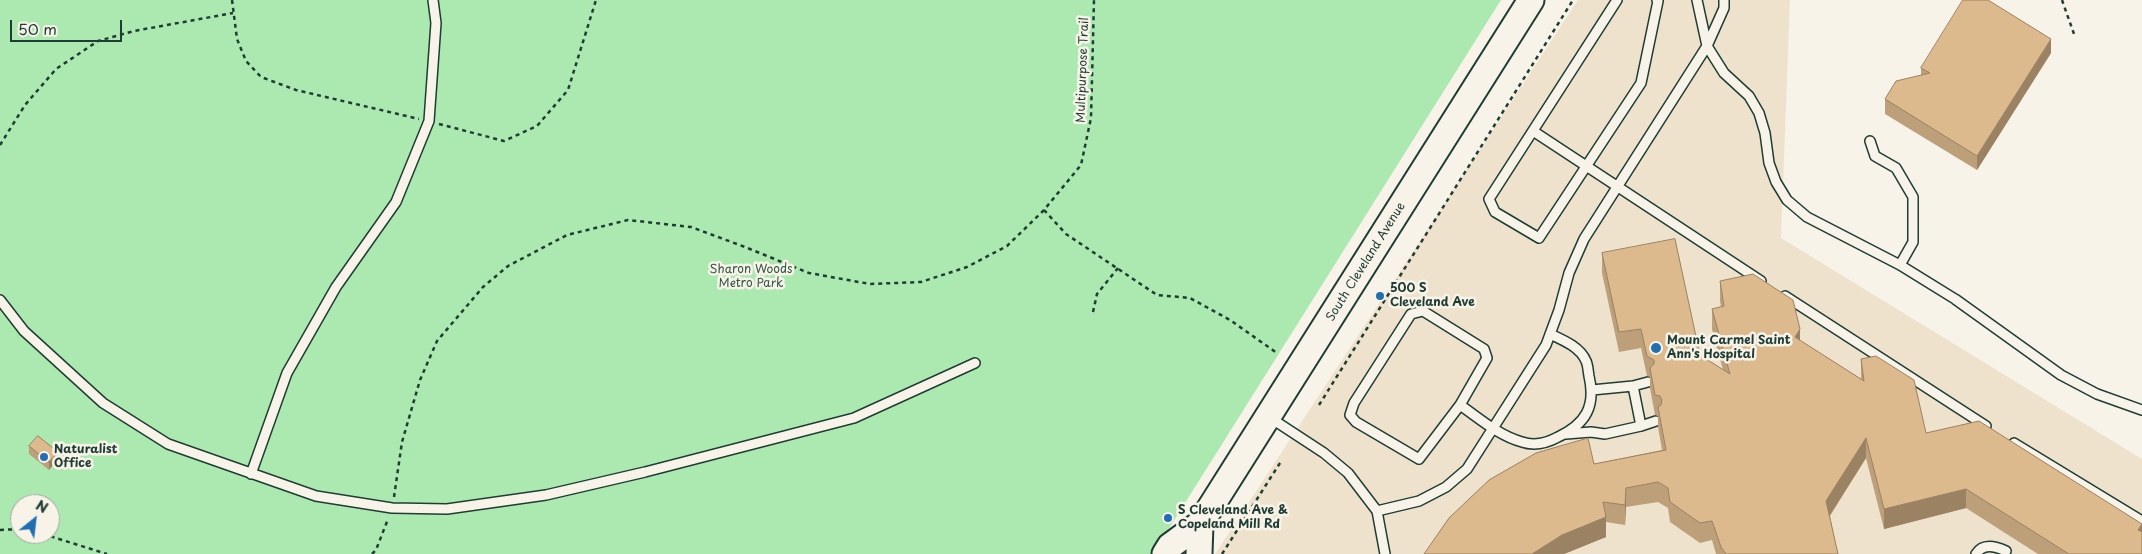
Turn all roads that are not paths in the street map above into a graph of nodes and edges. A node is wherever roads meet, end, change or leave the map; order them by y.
1 (433, 0) edge
2 (1531, 0) edge
3 (1617, 0) edge
4 (1656, 0) edge
5 (1697, 0) edge
6 (1724, 0) edge
7 (1707, 46) junction
8 (1533, 131) junction
9 (1870, 141) dead end
10 (1588, 166) junction
11 (1617, 186) junction
12 (1900, 265) junction
13 (1767, 285) edge
14 (1775, 290) edge
15 (0, 300) edge
16 (1550, 334) junction
17 (975, 363) dead end
18 (1648, 382) dead end
19 (1633, 386) junction
20 (1592, 390) junction
21 (1460, 405) junction
22 (2142, 410) edge
23 (1269, 417) junction
24 (1656, 421) dead end
25 (1641, 426) junction
26 (1494, 428) junction
27 (1997, 433) edge
28 (1566, 434) junction
29 (2006, 438) edge
30 (251, 474) junction
31 (1377, 511) junction
32 (2142, 521) edge
33 (1200, 524) junction
34 (2006, 551) dead end
35 (1165, 554) edge
36 (1199, 554) edge
37 (1385, 554) edge
38 (1976, 554) edge

1 - 30 lane
2 - 23 main road, South Cleveland Avenue
3 - 8 lane
4 - 10 lane
5 - 7 lane
6 - 7 lane
7 - 11 lane
7 - 12 lane
8 - 10 lane
8 - 10 lane
9 - 12 lane
10 - 11 lane
11 - 13 lane
11 - 16 lane
12 - 22 lane
14 - 27 lane
15 - 30 lane
16 - 20 lane
16 - 26 lane
17 - 30 lane
18 - 19 lane
19 - 20 lane
19 - 25 lane
20 - 28 lane
21 - 21 lane
21 - 26 lane
23 - 31 lane
23 - 33 main road, South Cleveland Avenue
24 - 25 lane
25 - 28 lane
26 - 28 lane
26 - 31 lane
29 - 32 lane
31 - 37 lane
33 - 35 main road, South Cleveland Avenue
33 - 36 main road
34 - 38 lane

